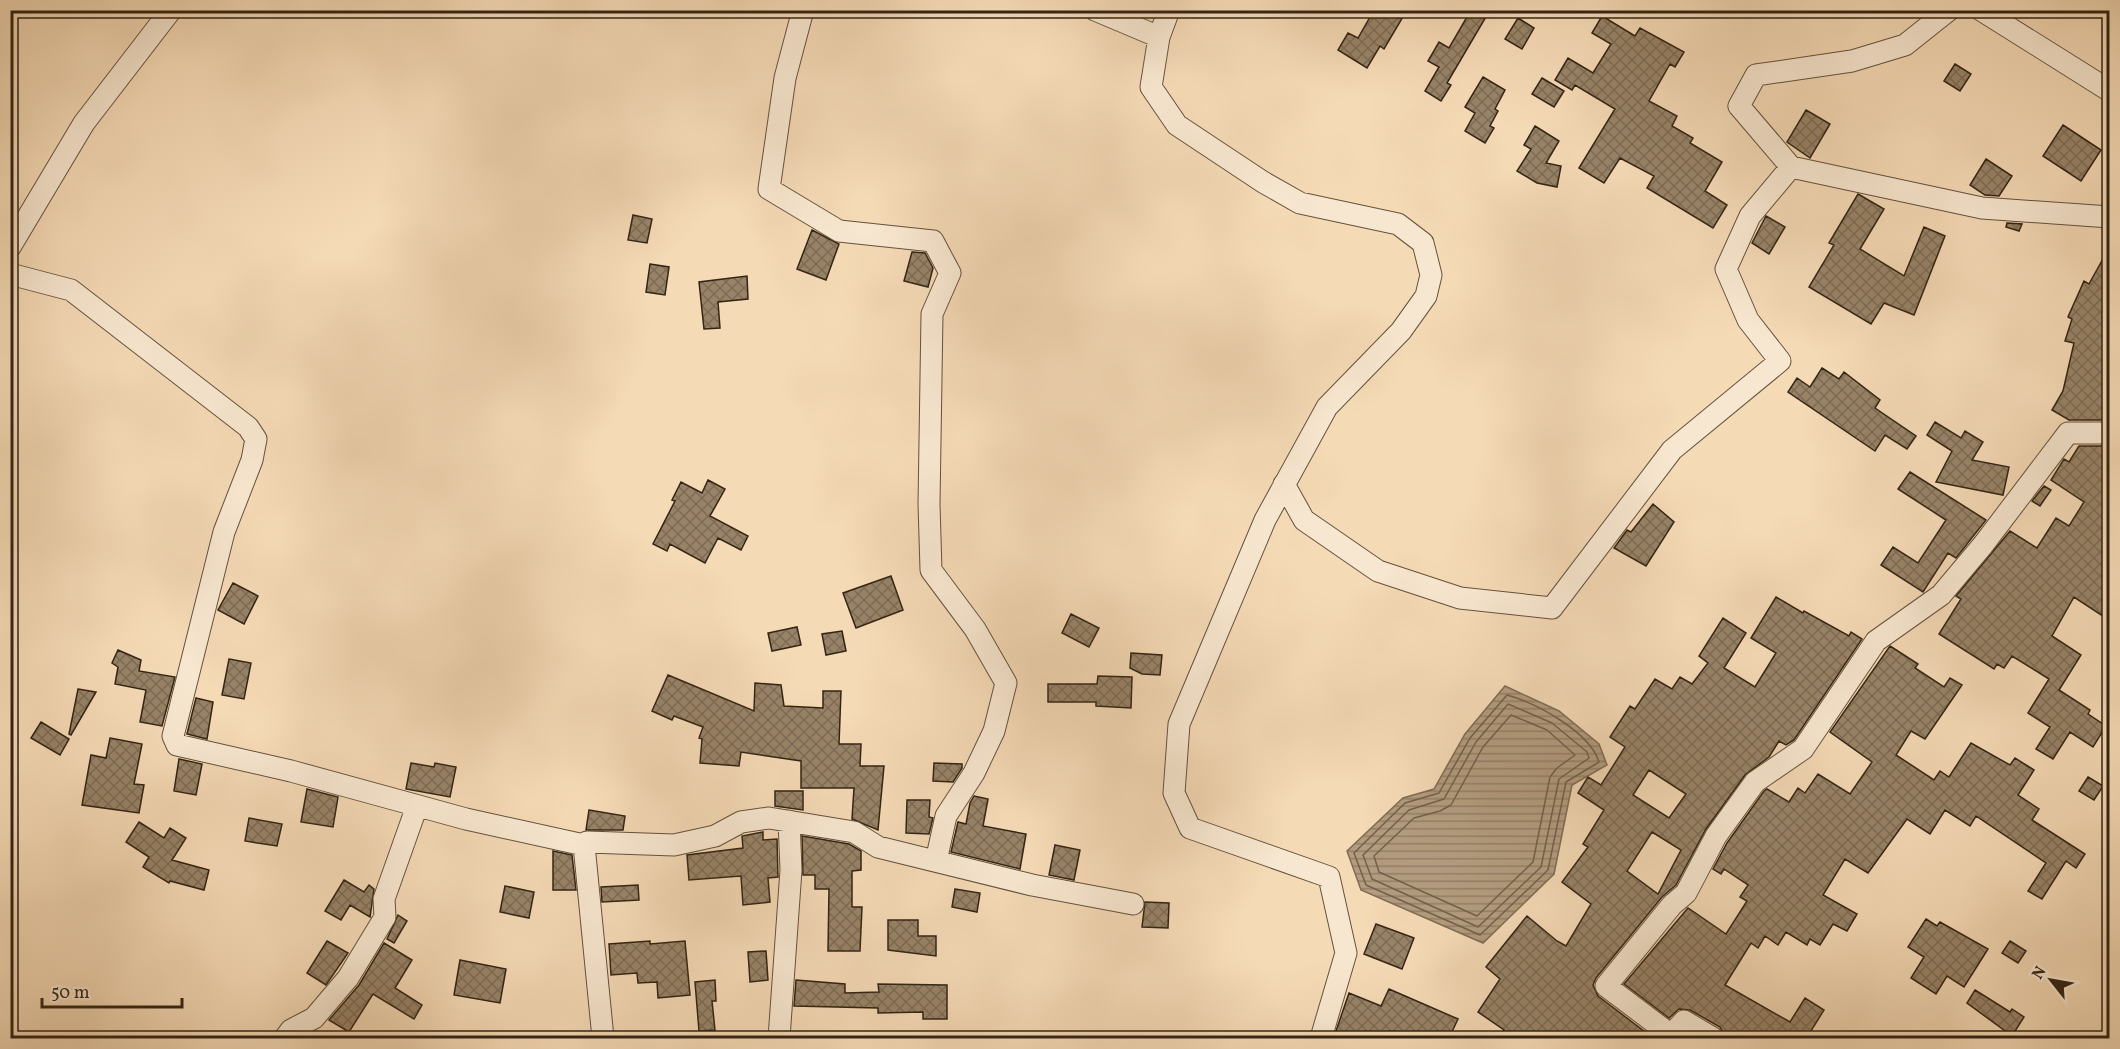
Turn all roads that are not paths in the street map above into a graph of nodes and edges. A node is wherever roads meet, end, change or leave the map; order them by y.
1 (171, 10) edge
2 (803, 10) edge
3 (1095, 10) edge
4 (1169, 10) edge
5 (1949, 10) edge
6 (1981, 10) edge
7 (1159, 36) junction
8 (2109, 92) edge
9 (1791, 167) junction
10 (2109, 217) edge
11 (10, 247) edge
12 (10, 274) edge
13 (2109, 433) edge
14 (1284, 484) junction
15 (417, 806) junction
16 (789, 821) junction
17 (585, 845) junction
18 (936, 861) junction
19 (1133, 904) dead end
20 (1669, 1037) edge
21 (285, 1038) edge
22 (603, 1038) edge
23 (779, 1038) edge
24 (1321, 1038) edge
25 (1713, 1038) edge

1 - 11 street
2 - 18 street
3 - 7 street
4 - 7 street
5 - 9 street
6 - 8 street
7 - 14 street
9 - 10 street
9 - 14 street
12 - 15 street
13 - 20 street
14 - 24 street
15 - 17 street
15 - 21 street
16 - 17 street
16 - 18 street
16 - 23 street
17 - 22 street
18 - 19 street
20 - 25 street

